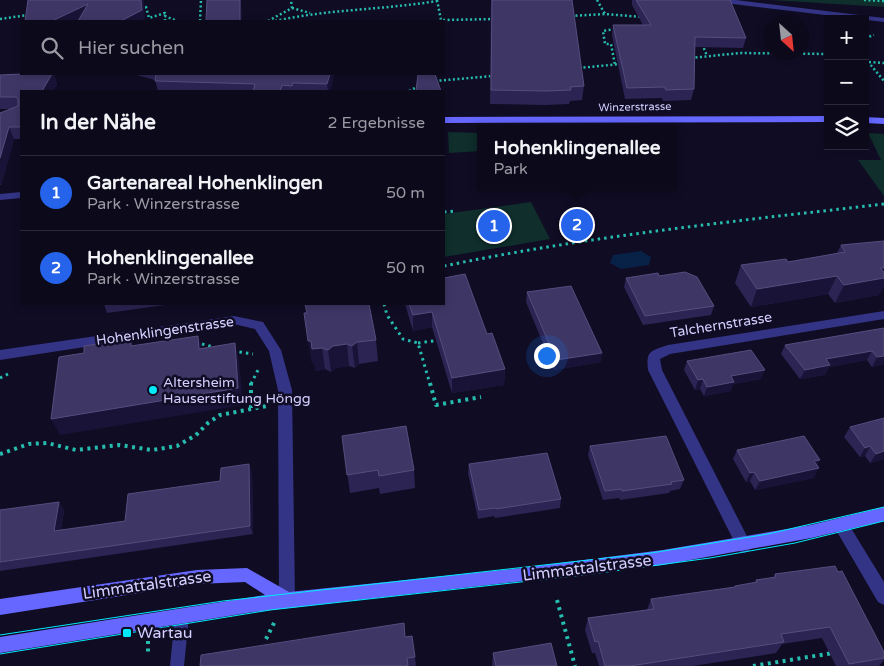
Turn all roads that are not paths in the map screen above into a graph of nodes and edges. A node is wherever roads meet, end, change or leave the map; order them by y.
1 (716, 0) edge
2 (884, 20) edge
3 (824, 119) edge
4 (445, 120) edge
5 (869, 120) edge
6 (884, 121) edge
7 (20, 195) edge
8 (0, 197) edge
9 (884, 315) edge
10 (0, 354) edge
11 (884, 514) edge
12 (841, 525) junction
13 (744, 546) junction
14 (884, 597) edge
15 (287, 600) junction
16 (0, 607) edge
17 (182, 616) junction
18 (0, 645) edge
19 (177, 666) edge

1 - 2 street
3 - 4 street, Winzerstrasse
5 - 6 street
7 - 8 street
9 - 13 street, Talchernstrasse
10 - 15 street, Hohenklingenstrasse
11 - 12 street, Limmattalstrasse
12 - 13 street, Limmattalstrasse
12 - 14 street
13 - 15 street, Limmattalstrasse
15 - 16 street, Limmattalstrasse
15 - 17 street, Limmattalstrasse
17 - 18 street, Limmattalstrasse
17 - 19 lane

